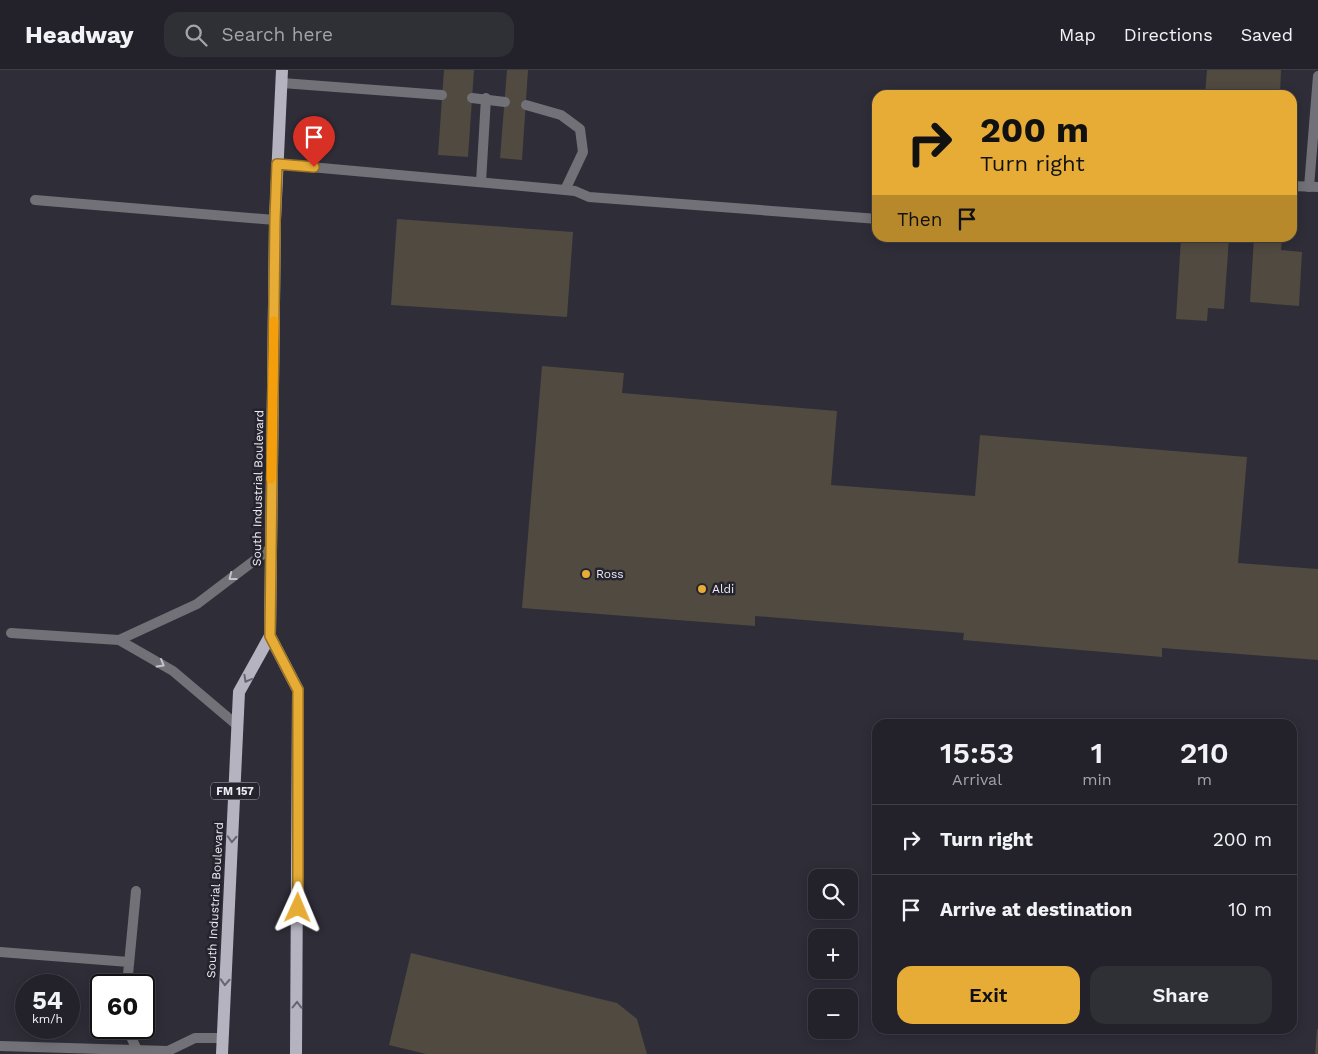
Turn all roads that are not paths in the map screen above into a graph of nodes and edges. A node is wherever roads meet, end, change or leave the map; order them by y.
1 (282, 76) edge
2 (1318, 76) edge
3 (442, 95) dead end
4 (472, 98) dead end
5 (486, 98) junction
6 (505, 102) dead end
7 (526, 105) dead end
8 (277, 164) junction
9 (482, 182) junction
10 (1297, 186) edge
11 (1314, 187) edge
12 (565, 190) junction
13 (35, 200) dead end
14 (872, 219) edge
15 (275, 220) junction
16 (271, 548) junction
17 (11, 633) dead end
18 (270, 636) junction
19 (119, 640) junction
20 (238, 726) junction
21 (136, 891) dead end
22 (0, 952) edge
23 (129, 962) junction
24 (128, 974) edge
25 (223, 1038) junction
26 (132, 1039) edge
27 (0, 1046) edge
28 (137, 1050) junction
29 (222, 1054) edge
30 (296, 1054) edge

1 - 3 street
1 - 8 main road, South Industrial Boulevard / FM 157
2 - 11 street
4 - 5 street
5 - 6 street
5 - 9 street
7 - 12 street
8 - 9 street
8 - 15 main road, South Industrial Boulevard / FM 157
9 - 12 street
10 - 11 street
12 - 14 street
13 - 15 street
15 - 16 main road, South Industrial Boulevard / FM 157
16 - 18 main road, South Industrial Boulevard / FM 157
16 -> 19 street
17 - 19 street
18 -> 20 main road, South Industrial Boulevard / FM 157
30 -> 18 main road, South Industrial Boulevard / FM 157
19 -> 20 street
20 -> 25 main road, South Industrial Boulevard / FM 157
21 - 23 street
22 - 23 street
23 - 24 street
25 - 28 street
25 - 29 main road, South Industrial Boulevard / FM 157
26 - 28 street
27 - 28 street

